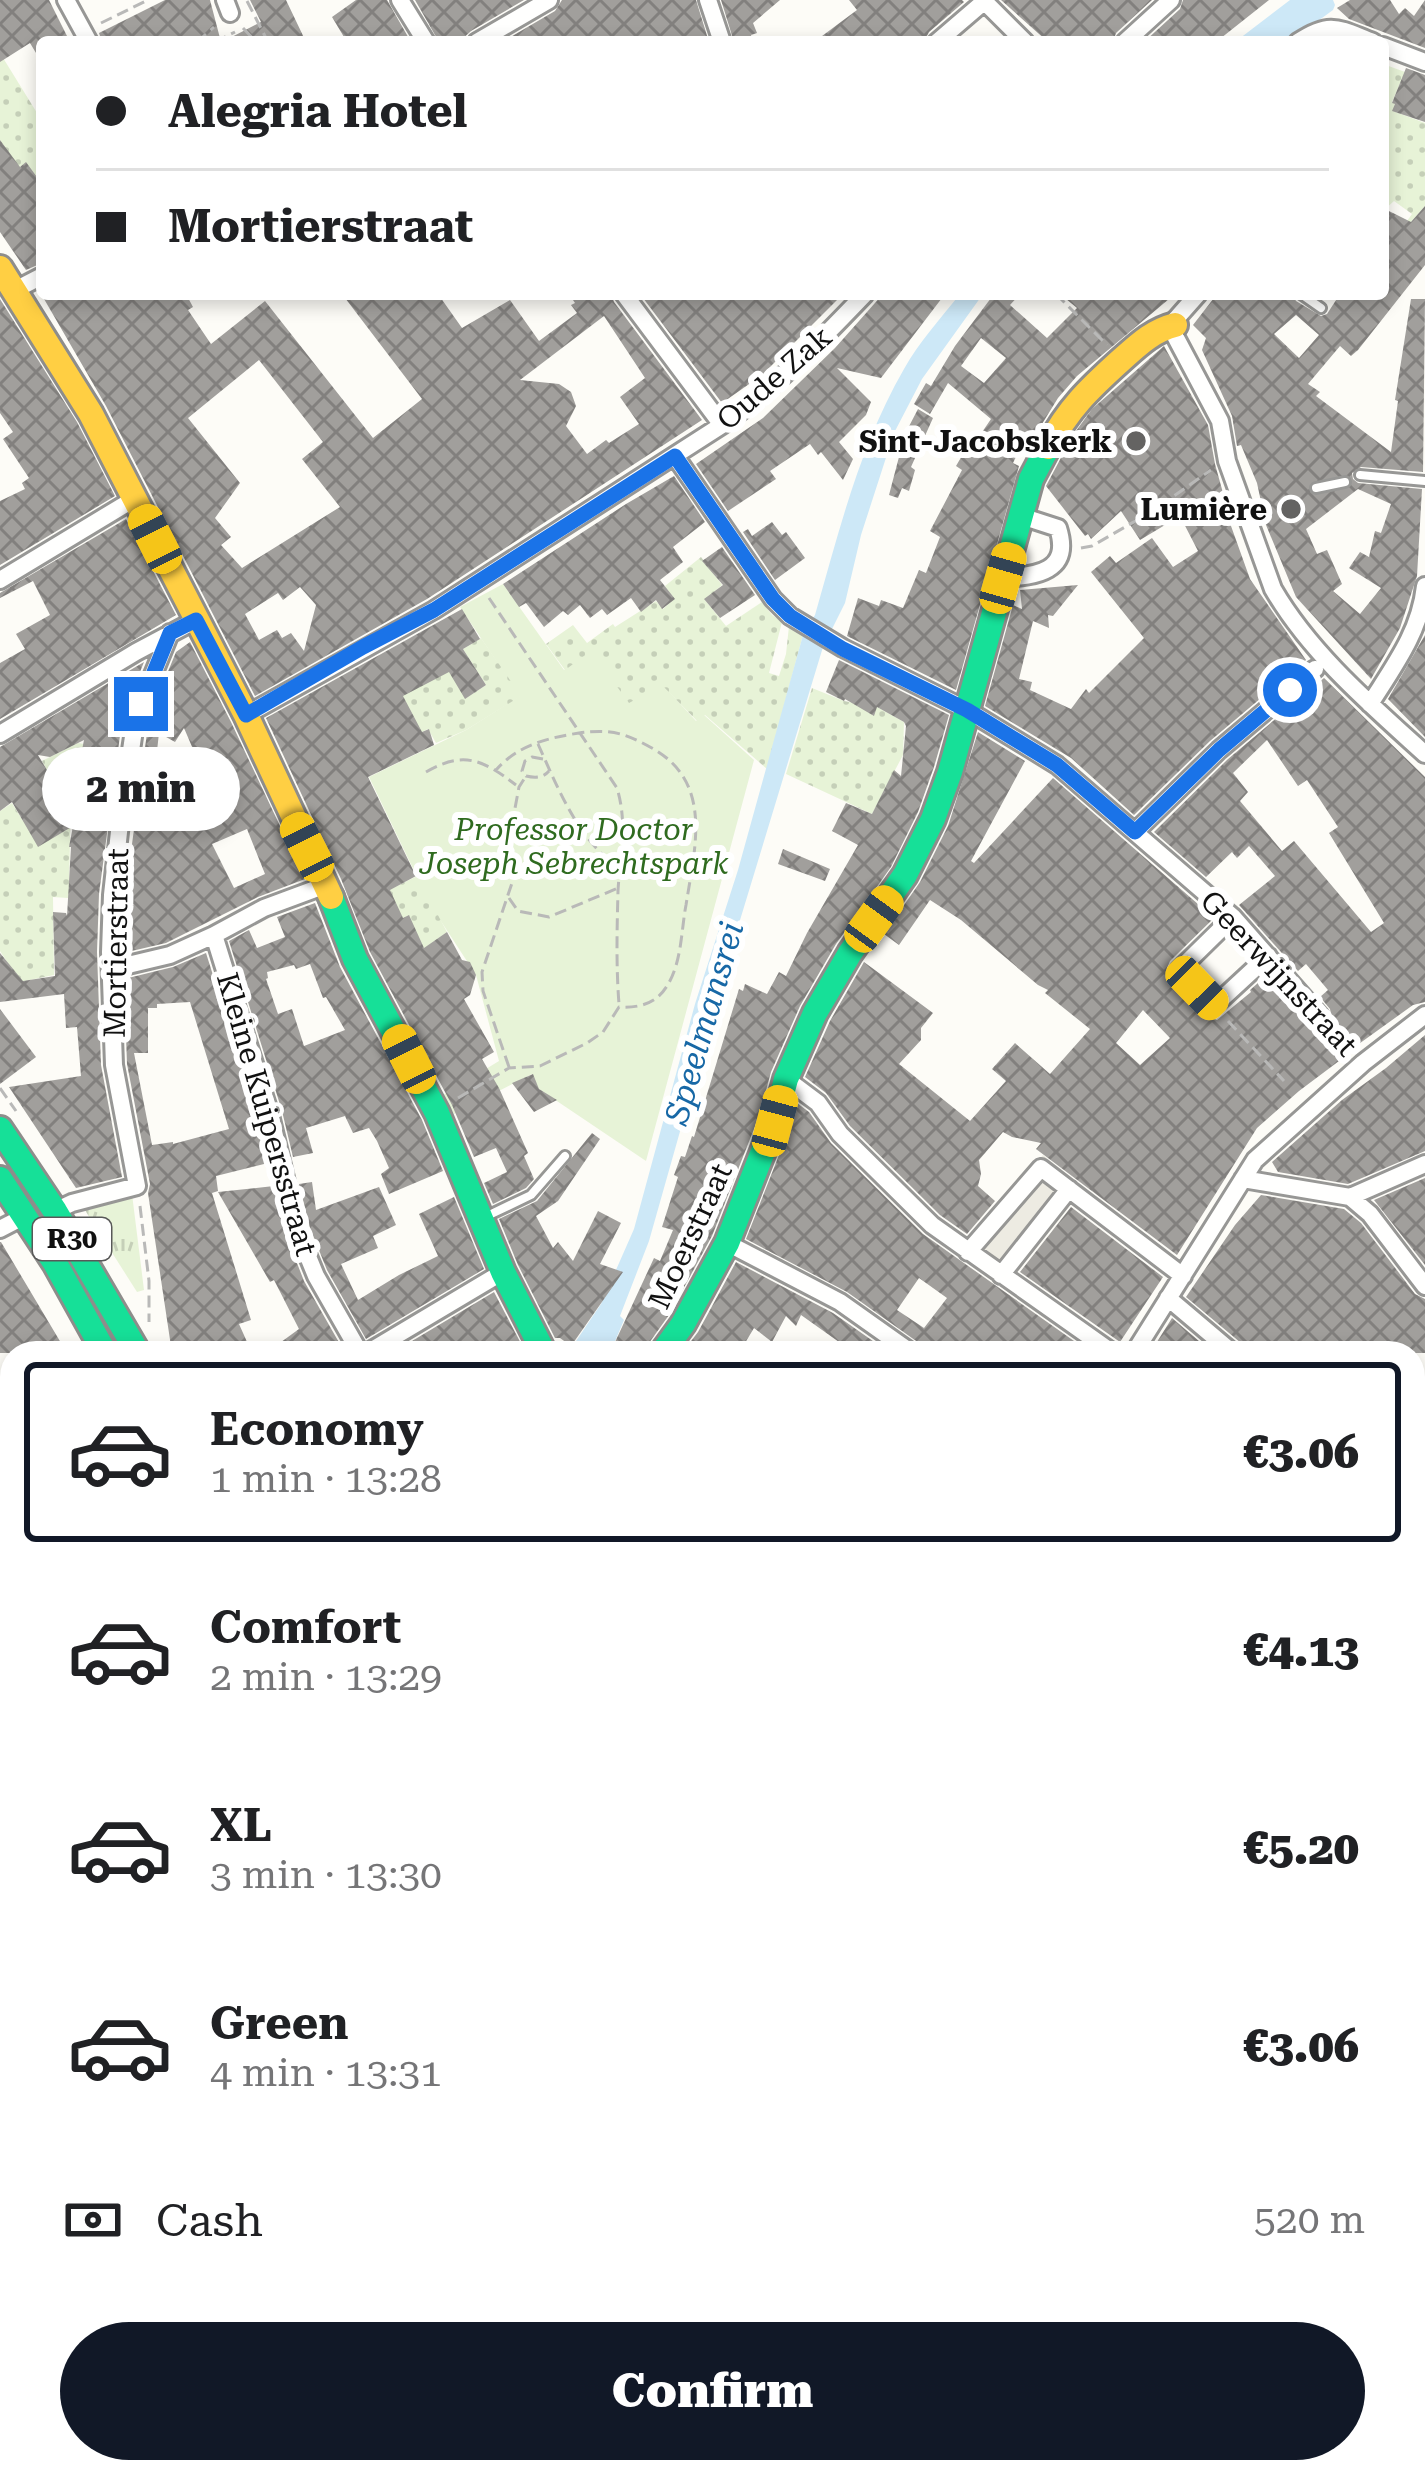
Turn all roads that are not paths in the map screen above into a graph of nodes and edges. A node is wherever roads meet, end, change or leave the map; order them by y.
1 (66, 0) edge
2 (400, 0) edge
3 (549, 0) edge
4 (708, 0) edge
5 (984, 0) edge
6 (1171, 0) edge
7 (85, 36) edge
8 (422, 36) edge
9 (486, 36) edge
10 (720, 36) edge
11 (944, 36) edge
12 (1019, 36) edge
13 (1132, 36) edge
14 (1309, 36) edge
15 (1356, 36) edge
16 (1389, 48) edge
17 (1425, 62) edge
18 (0, 268) edge
19 (36, 280) edge
20 (15, 290) junction
21 (628, 300) edge
22 (859, 300) edge
23 (1192, 300) edge
24 (1310, 300) edge
25 (1321, 308) dead end
26 (1175, 325) junction
27 (722, 425) junction
28 (675, 456) junction
29 (1360, 475) dead end
30 (1425, 481) edge
31 (1345, 482) dead end
32 (1316, 488) dead end
33 (134, 499) junction
34 (1021, 516) junction
35 (1003, 578) junction
36 (0, 580) edge
37 (1425, 586) edge
38 (196, 620) junction
39 (170, 633) junction
40 (1315, 669) dead end
41 (1370, 704) junction
42 (967, 710) junction
43 (246, 715) junction
44 (0, 734) edge
45 (1425, 754) edge
46 (1135, 832) junction
47 (326, 885) junction
48 (1233, 917) junction
49 (214, 935) junction
50 (1268, 956) junction
51 (111, 969) junction
52 (1425, 1015) edge
53 (1320, 1016) road end
54 (786, 1078) junction
55 (0, 1129) edge
56 (565, 1156) dead end
57 (1425, 1164) edge
58 (1243, 1178) junction
59 (0, 1179) edge
60 (1069, 1190) junction
61 (1350, 1197) junction
62 (55, 1211) junction
63 (25, 1216) junction
64 (481, 1219) junction
65 (0, 1229) edge
66 (727, 1243) junction
67 (968, 1252) junction
68 (503, 1273) junction
69 (1001, 1275) junction
70 (1183, 1276) junction
71 (1425, 1286) edge
72 (1168, 1298) junction
73 (98, 1341) edge
74 (131, 1341) edge
75 (357, 1341) edge
76 (385, 1341) edge
77 (538, 1341) edge
78 (671, 1341) edge
79 (895, 1341) edge
80 (1096, 1341) edge
81 (1141, 1341) edge
82 (1219, 1341) edge

1 - 7 street
2 - 8 street
3 - 9 street
4 - 10 street
5 - 11 street
5 - 12 street
6 - 13 street
14 - 15 street
16 - 17 street
18 - 20 street
19 - 20 street
20 - 33 street
21 - 27 street
22 - 27 street, Oude Zak
23 - 26 street
24 - 25 lane
26 - 34 street, Moerstraat
26 - 41 street
27 - 28 street, Oude Zak
28 - 42 street, Geerwijnstraat
28 - 43 street, Oude Zak
29 - 30 lane
31 - 32 lane
33 - 36 street
33 - 38 street
34 - 35 street, Moerstraat
34 - 35 street
35 - 42 street, Moerstraat
37 - 41 street
38 - 39 street
38 - 43 street
39 - 44 street
39 - 51 street, Mortierstraat
40 - 46 street
41 - 45 street
42 - 46 street, Geerwijnstraat
42 - 54 street, Moerstraat
43 - 47 street
46 - 48 street, Geerwijnstraat
47 - 49 street
47 - 64 street
48 - 50 street, Geerwijnstraat
48 - 50 street
49 - 51 street
49 - 75 street, Kleine Kuipersstraat
50 - 53 street, Geerwijnstraat
51 - 62 street, Mortierstraat
52 - 58 street
54 - 66 street, Moerstraat
54 - 67 street
55 - 62 street, R30
56 - 64 lane
57 - 61 street
58 - 61 street
58 - 70 street
59 - 63 street, R30
60 - 67 street
60 - 69 street
60 - 70 street
61 - 71 street
62 - 74 street, R30
63 - 65 street
63 - 73 street, R30
64 - 68 street
66 - 78 street, Moerstraat
66 - 79 street
67 - 69 street
68 - 76 street
68 - 77 street
69 - 80 street
70 - 72 street
72 - 81 street
72 - 82 street

